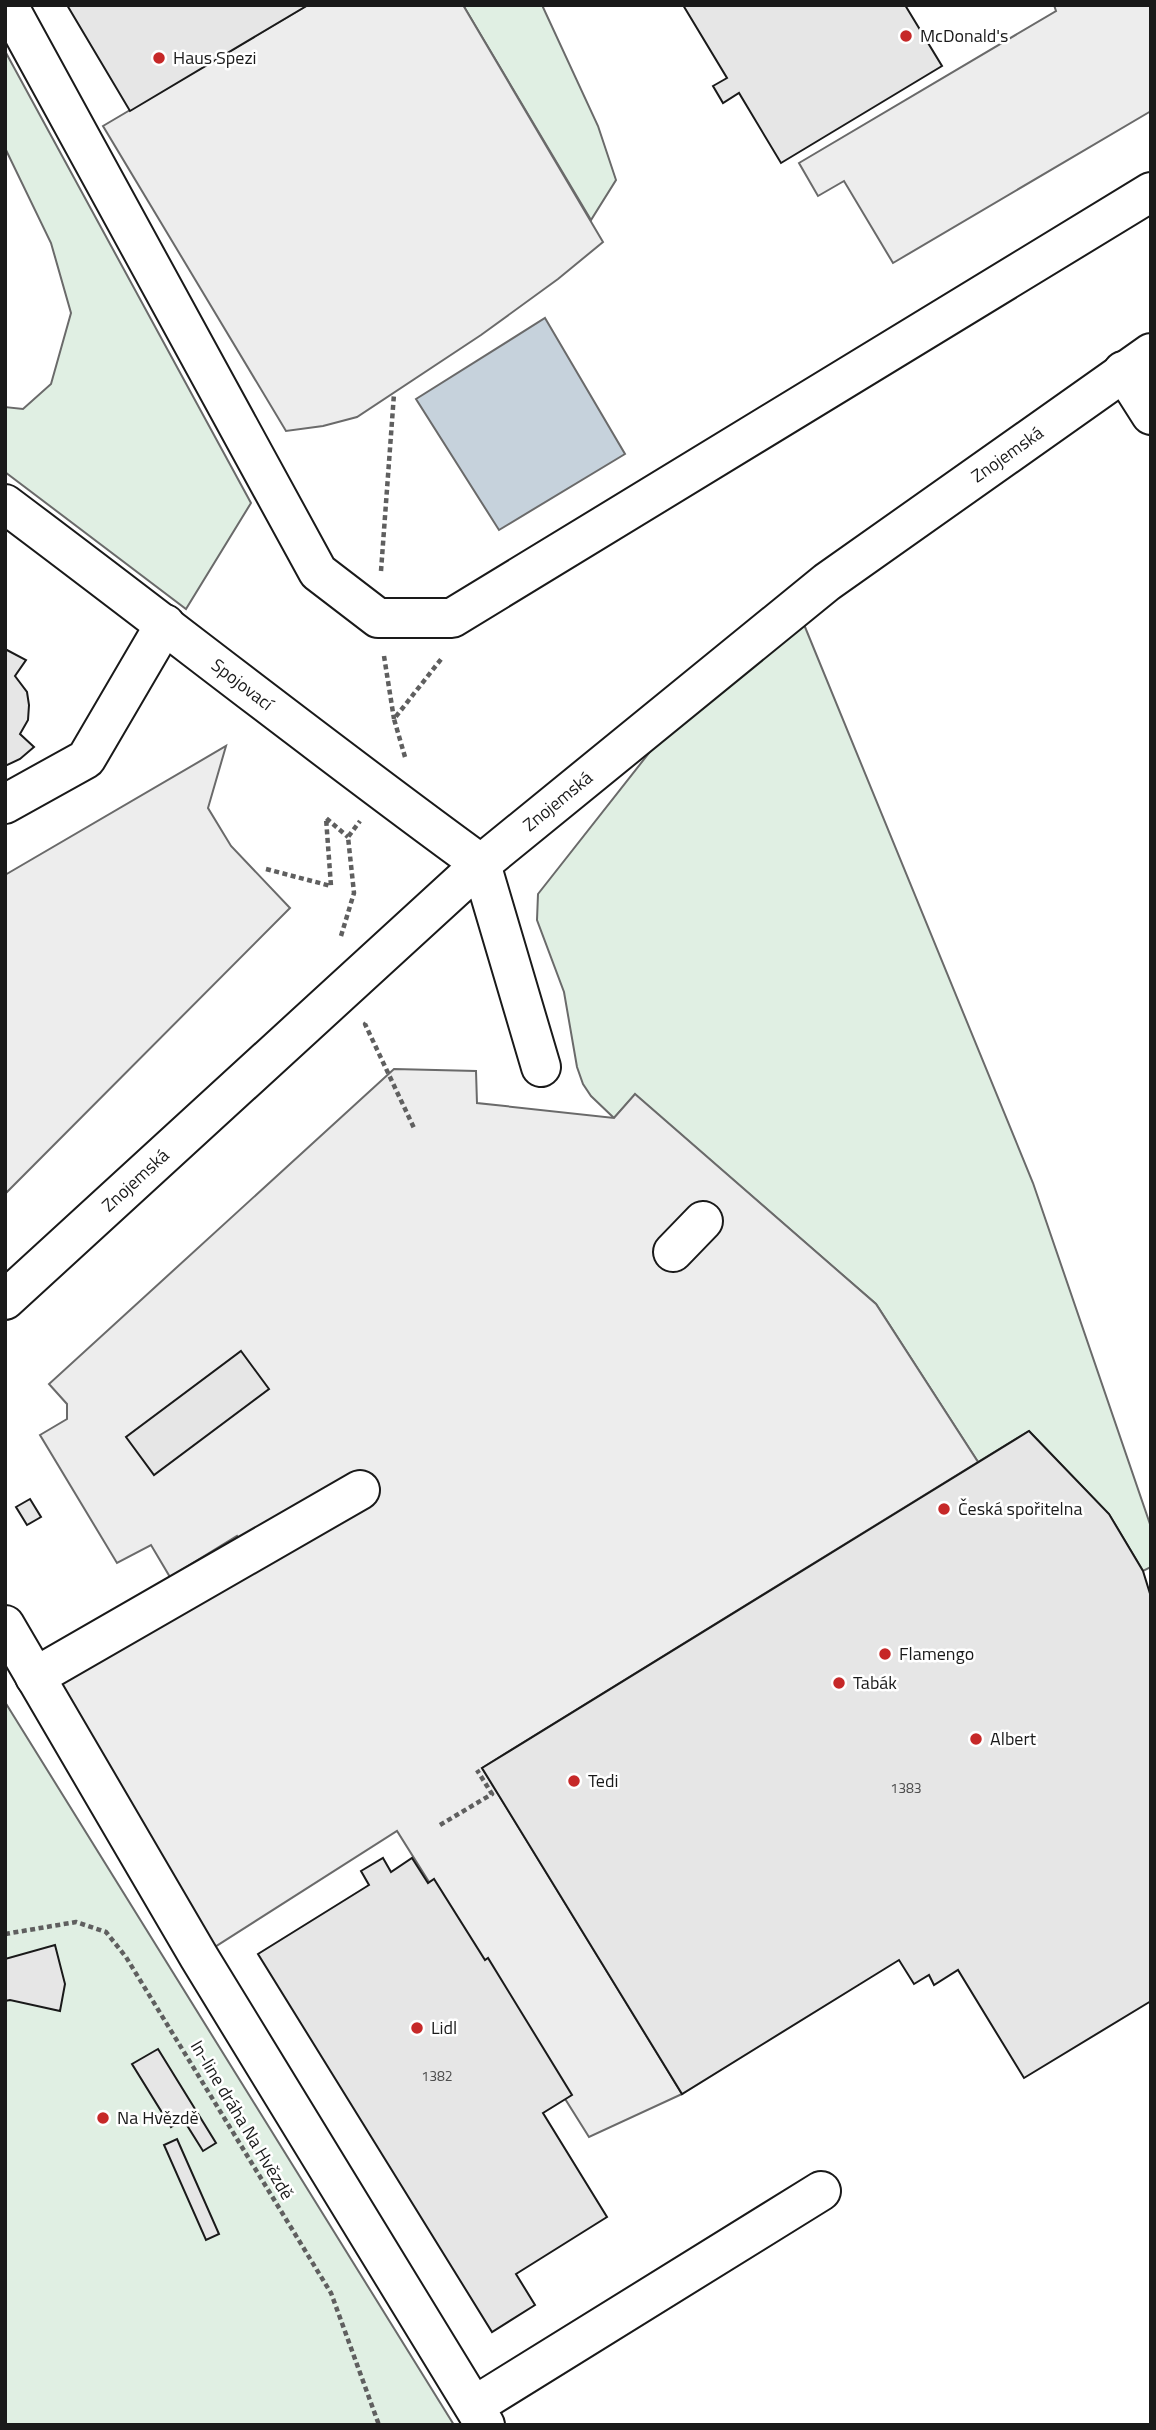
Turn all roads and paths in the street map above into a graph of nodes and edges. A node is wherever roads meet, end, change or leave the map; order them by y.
1 (8, 5) edge
2 (1151, 192) edge
3 (1137, 362) edge
4 (394, 394) dead end
5 (1151, 415) edge
6 (5, 504) edge
7 (378, 618) junction
8 (165, 624) junction
9 (394, 719) dead end
10 (5, 804) edge
11 (348, 838) dead end
12 (481, 864) junction
13 (266, 869) dead end
14 (541, 1068) dead end
15 (702, 1221) dead end
16 (673, 1252) dead end
17 (5, 1300) edge
18 (360, 1490) dead end
19 (5, 1625) edge
20 (35, 1677) junction
21 (477, 1770) dead end
22 (440, 1825) dead end
23 (5, 1934) edge
24 (821, 2191) dead end
25 (480, 2416) edge
26 (379, 2425) edge

1 - 7 street
2 - 7 street
3 - 5 street
3 - 12 street, Znojemská
4 - 7 path
6 - 8 street, Spojovací
7 - 9 path
8 - 10 street
8 - 12 street, Spojovací
11 - 13 path
12 - 14 street
12 - 17 street, Znojemská
15 - 16 street
18 - 20 street
19 - 20 street
20 - 25 street
21 - 22 path
23 - 26 path, In-line dráha Na Hvězdě
24 - 25 street

